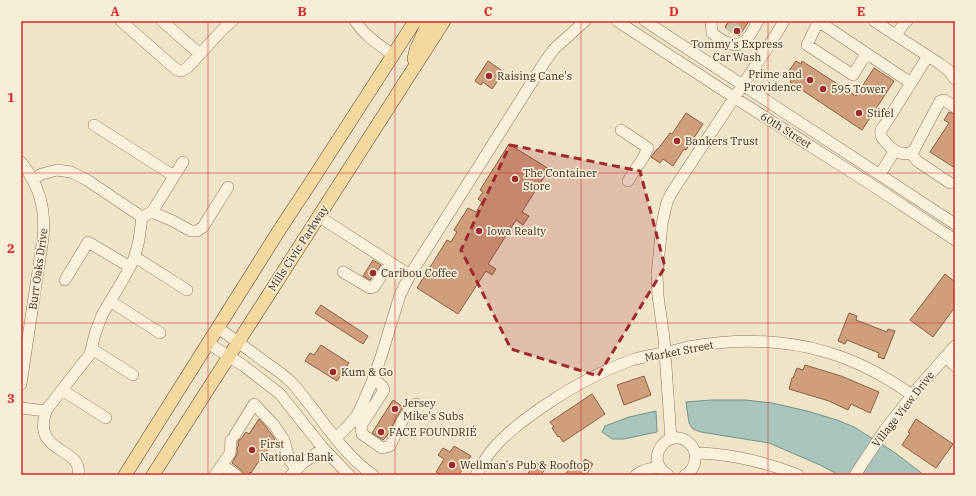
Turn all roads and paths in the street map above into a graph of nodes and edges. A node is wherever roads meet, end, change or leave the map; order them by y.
1 (121, 21) edge
2 (162, 21) edge
3 (232, 21) edge
4 (355, 21) edge
5 (415, 21) edge
6 (429, 21) edge
7 (444, 21) edge
8 (585, 21) edge
9 (617, 21) edge
10 (645, 21) edge
11 (711, 21) edge
12 (716, 21) edge
13 (758, 21) edge
14 (784, 21) edge
15 (818, 21) edge
16 (874, 21) edge
17 (907, 21) edge
18 (730, 32) dead end
19 (896, 35) junction
20 (200, 54) junction
21 (866, 54) junction
22 (393, 55) junction
23 (928, 56) junction
24 (411, 72) junction
25 (955, 79) edge
26 (911, 83) junction
27 (743, 86) junction
28 (735, 98) junction
29 (955, 107) edge
30 (94, 125) dead end
31 (621, 130) dead end
32 (894, 152) junction
33 (911, 153) junction
34 (21, 162) edge
35 (183, 162) dead end
36 (880, 174) junction
37 (174, 176) junction
38 (33, 179) junction
39 (628, 181) dead end
40 (950, 183) dead end
41 (228, 187) dead end
42 (152, 212) junction
43 (318, 216) junction
44 (142, 218) junction
45 (955, 224) edge
46 (955, 240) edge
47 (133, 262) junction
48 (394, 265) junction
49 (343, 272) dead end
50 (410, 275) junction
51 (65, 280) dead end
52 (187, 290) dead end
53 (110, 301) junction
54 (218, 328) junction
55 (160, 333) dead end
56 (238, 342) junction
57 (208, 343) junction
58 (955, 346) edge
59 (92, 349) junction
60 (664, 353) junction
61 (229, 356) junction
62 (946, 357) junction
63 (955, 366) edge
64 (133, 375) dead end
65 (373, 378) junction
66 (21, 384) edge
67 (62, 390) junction
68 (912, 395) junction
69 (416, 404) dead end
70 (21, 408) edge
71 (46, 411) junction
72 (106, 418) dead end
73 (336, 438) junction
74 (671, 439) junction
75 (323, 448) junction
76 (696, 454) junction
77 (222, 465) junction
78 (659, 467) junction
79 (294, 472) edge
80 (78, 475) edge
81 (125, 475) edge
82 (153, 475) edge
83 (215, 475) edge
84 (236, 475) edge
85 (349, 475) edge
86 (373, 475) edge
87 (476, 475) edge
88 (636, 475) edge
89 (668, 475) edge
90 (685, 475) edge
91 (798, 475) edge
92 (855, 475) edge

1 - 20 street
2 - 20 street
3 - 20 street
4 - 22 street
5 - 22 main road
6 - 24 main road
7 - 24 main road, Mills Civic Parkway
8 - 50 street
9 - 28 street, 60th Street
10 - 27 street, 60th Street
11 - 13 street
12 - 18 street
14 - 27 street
15 - 21 street
15 - 21 street
16 - 19 street
17 - 19 street
19 - 23 street
21 - 26 street
22 - 54 main road
23 - 25 street
23 - 26 street
24 - 43 main road, Mills Civic Parkway
26 - 32 street
27 - 28 street
27 - 36 street, 60th Street
28 - 46 street, 60th Street
28 - 60 street
29 - 33 street
30 - 37 street
31 - 39 street
32 - 33 street
32 - 36 street
33 - 40 street
34 - 38 street, Burr Oaks Drive
35 - 37 street
36 - 45 street, 60th Street
37 - 42 street
38 - 44 street
38 - 66 street, Burr Oaks Drive
41 - 42 street
42 - 44 street
43 - 48 street
43 - 56 main road, Mills Civic Parkway
44 - 47 street
47 - 51 street
47 - 52 street
47 - 53 street
48 - 49 street
48 - 50 street
50 - 65 street
53 - 55 street
53 - 59 street
54 - 56 street
54 - 57 main road
56 - 61 main road, Mills Civic Parkway
56 - 73 street
57 - 61 street
57 - 81 main road
58 - 62 street, Village View Drive
59 - 64 street
59 - 67 street
60 - 68 street, Market Street
60 - 74 street
60 - 87 street, Market Street
61 - 75 street
61 - 82 main road, Mills Civic Parkway
62 - 63 street
62 - 68 street, Village View Drive
65 - 69 street
65 - 73 street
67 - 71 street
67 - 72 street
68 - 92 street, Village View Drive
70 - 71 street
71 - 80 street
73 - 86 street
74 - 76 street
74 - 78 street
75 - 79 street
75 - 85 street
76 - 90 street
76 - 91 street
77 - 79 street
77 - 83 street
77 - 84 street
78 - 88 street
78 - 89 street

